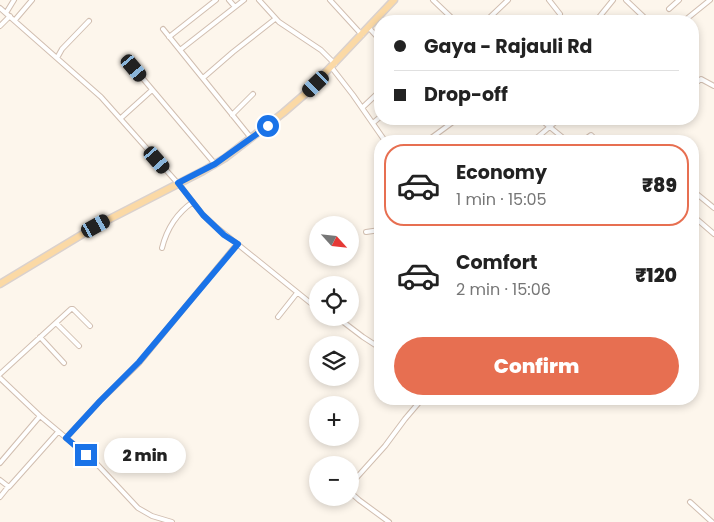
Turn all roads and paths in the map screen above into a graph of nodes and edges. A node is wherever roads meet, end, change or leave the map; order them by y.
1 (14, 0) edge
2 (32, 0) edge
3 (216, 0) edge
4 (229, 0) edge
5 (244, 0) edge
6 (259, 0) edge
7 (330, 0) edge
8 (394, 0) edge
9 (432, 0) edge
10 (508, 0) edge
11 (549, 0) edge
12 (612, 0) edge
13 (626, 0) edge
14 (679, 0) edge
15 (710, 0) edge
16 (235, 7) junction
17 (0, 8) edge
18 (669, 9) dead end
19 (6, 13) junction
20 (560, 14) dead end
21 (381, 15) edge
22 (448, 15) edge
23 (492, 15) edge
24 (601, 15) edge
25 (642, 15) edge
26 (691, 15) edge
27 (10, 16) junction
28 (276, 19) junction
29 (14, 20) junction
30 (89, 20) dead end
31 (374, 22) edge
32 (0, 26) edge
33 (369, 28) junction
34 (163, 29) dead end
35 (374, 33) edge
36 (362, 35) junction
37 (169, 37) junction
38 (180, 50) junction
39 (57, 58) junction
40 (333, 66) junction
41 (134, 68) dead end
42 (203, 78) junction
43 (699, 81) edge
44 (714, 86) edge
45 (152, 90) junction
46 (253, 94) dead end
47 (374, 97) edge
48 (362, 108) junction
49 (232, 116) junction
50 (121, 118) junction
51 (373, 123) edge
52 (449, 125) edge
53 (547, 125) edge
54 (553, 125) edge
55 (550, 128) junction
56 (435, 135) edge
57 (541, 135) edge
58 (559, 135) edge
59 (251, 138) junction
60 (215, 164) junction
61 (178, 183) junction
62 (699, 196) edge
63 (193, 202) junction
64 (714, 208) edge
65 (699, 221) edge
66 (374, 231) edge
67 (366, 232) dead end
68 (714, 234) edge
69 (238, 244) junction
70 (162, 248) dead end
71 (0, 284) edge
72 (297, 292) junction
73 (309, 302) edge
74 (278, 317) dead end
75 (56, 323) junction
76 (90, 326) dead end
77 (349, 326) edge
78 (40, 337) junction
79 (374, 344) edge
80 (79, 346) dead end
81 (64, 363) dead end
82 (0, 374) edge
83 (0, 378) edge
84 (417, 405) edge
85 (40, 416) junction
86 (58, 432) junction
87 (66, 438) junction
88 (0, 464) edge
89 (359, 475) edge
90 (0, 480) edge
91 (8, 487) junction
92 (0, 498) edge
93 (359, 500) edge
94 (690, 502) dead end
95 (172, 522) edge
96 (389, 522) edge
97 (712, 522) edge

1 - 19 street
2 - 29 street
3 - 37 street
4 - 16 street
5 - 16 street
6 - 28 street
7 - 36 street
8 - 21 main road
9 - 22 street
10 - 23 street
11 - 20 street
12 - 24 street
13 - 25 street
14 - 18 street
15 - 26 street
16 - 38 street
17 - 19 street
19 - 27 street
27 - 29 street
27 - 32 street
28 - 40 street
28 - 42 street
29 - 39 street
30 - 39 street
31 - 33 main road
33 - 35 street
33 - 36 main road
34 - 37 street
36 - 40 main road
37 - 38 street
38 - 42 street
39 - 50 street
40 - 48 street
40 - 59 main road
41 - 45 street
42 - 49 street
43 - 44 street
45 - 50 street
45 - 60 street
46 - 49 street
47 - 48 street
48 - 51 street
49 - 59 street
50 - 61 street
52 - 56 street
53 - 55 street
54 - 55 street
55 - 57 street
55 - 58 street
59 - 60 main road
60 - 61 main road
61 - 63 street
61 - 71 main road
62 - 64 street
63 - 69 street
63 - 70 street
65 - 68 street
66 - 67 street
69 - 72 street
69 - 87 street
72 - 73 street
72 - 74 street
75 - 76 street
75 - 78 street
75 - 80 street
77 - 79 street
78 - 81 street
78 - 82 street
83 - 85 street
84 - 89 street
85 - 86 street
85 - 88 street
86 - 87 street
86 - 91 street
87 - 95 street
90 - 91 street
91 - 92 street
93 - 96 street
94 - 97 street

